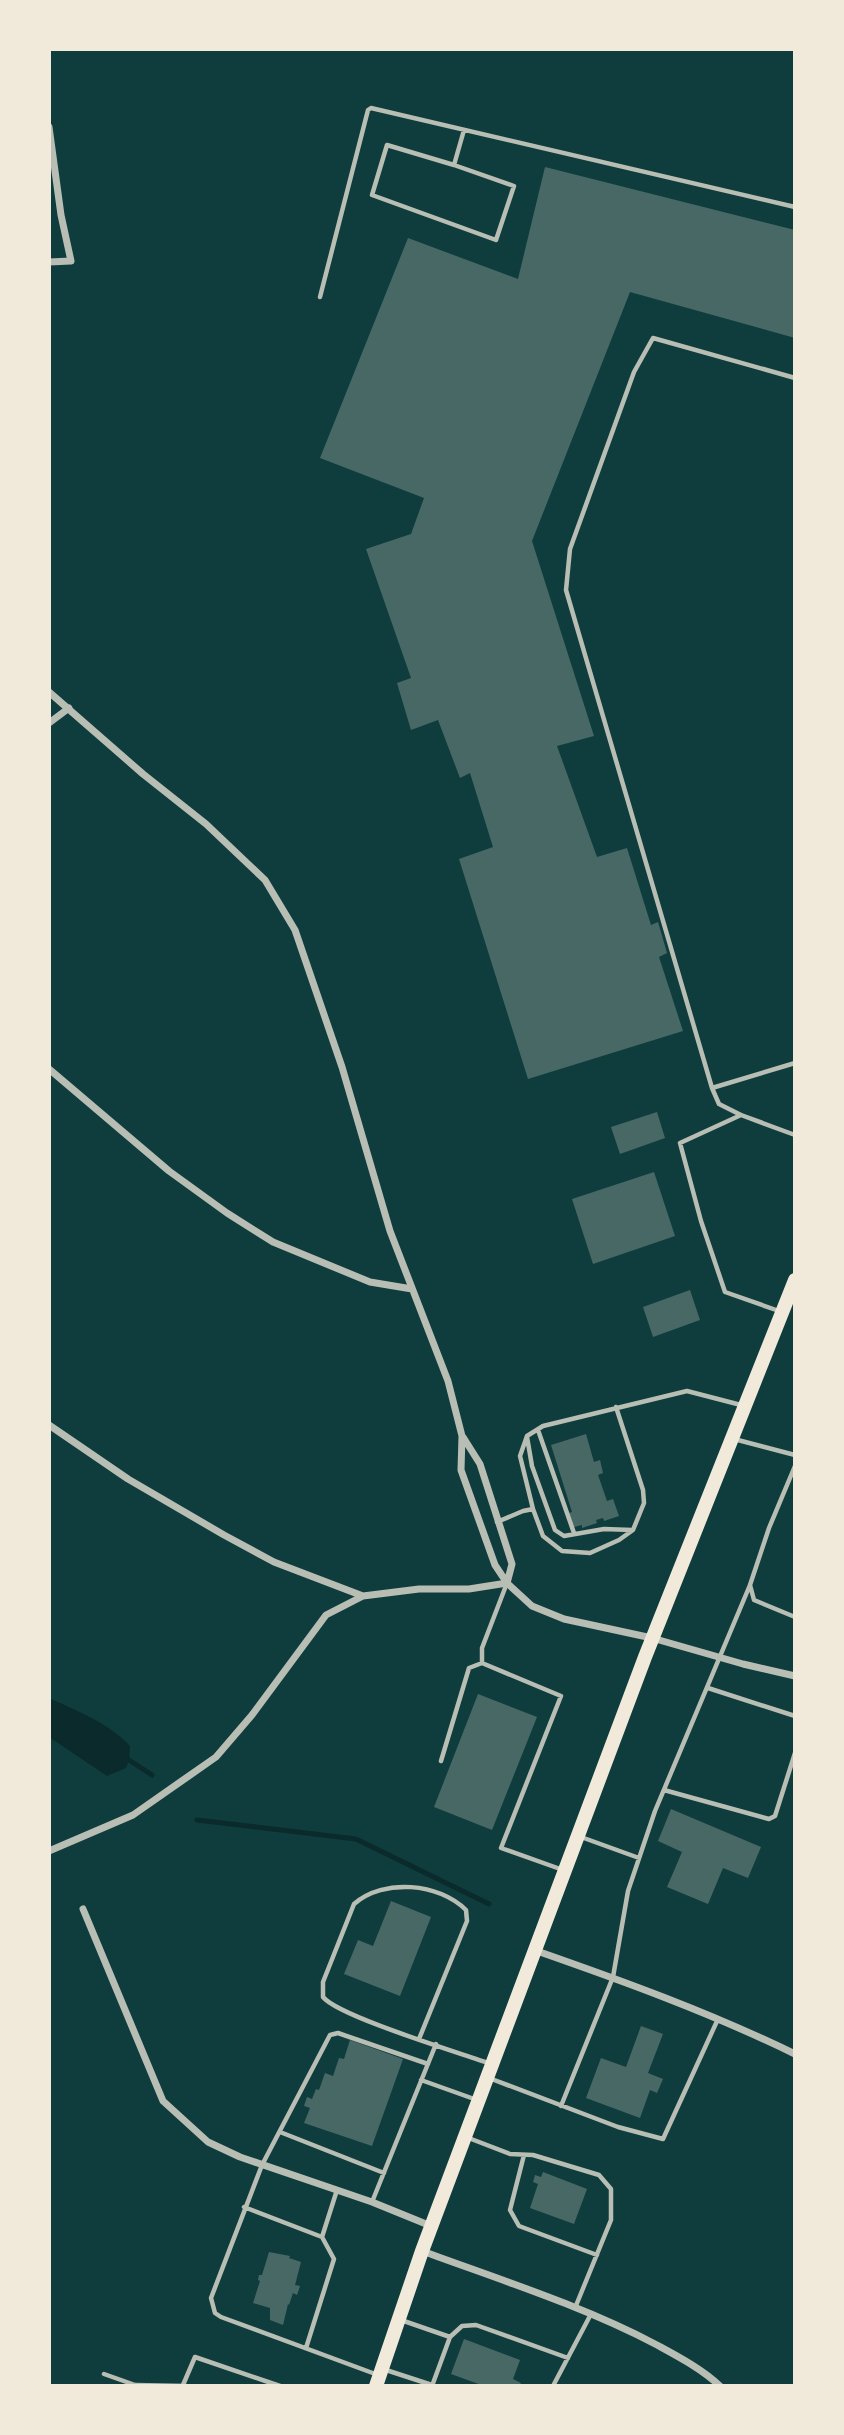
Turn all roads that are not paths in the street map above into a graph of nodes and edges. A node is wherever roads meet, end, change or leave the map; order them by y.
1 (49, 127) edge
2 (464, 130) junction
3 (454, 165) junction
4 (795, 207) edge
5 (49, 262) edge
6 (320, 297) dead end
7 (795, 378) edge
8 (49, 692) edge
9 (69, 708) junction
10 (49, 723) edge
11 (795, 1063) edge
12 (49, 1069) edge
13 (712, 1088) junction
14 (741, 1115) junction
15 (795, 1135) edge
16 (795, 1280) edge
17 (412, 1289) junction
18 (783, 1312) junction
19 (746, 1406) junction
20 (617, 1407) junction
21 (49, 1424) edge
22 (538, 1430) junction
23 (462, 1436) junction
24 (527, 1436) junction
25 (733, 1439) junction
26 (795, 1455) edge
27 (795, 1466) edge
28 (533, 1509) junction
29 (497, 1522) junction
30 (632, 1530) junction
31 (573, 1533) junction
32 (507, 1583) junction
33 (750, 1585) junction
34 (363, 1596) junction
35 (795, 1616) edge
36 (652, 1638) junction
37 (720, 1658) junction
38 (482, 1663) junction
39 (795, 1676) edge
40 (708, 1688) junction
41 (795, 1716) edge
42 (795, 1754) edge
43 (441, 1761) dead end
44 (664, 1790) junction
45 (577, 1835) junction
46 (49, 1851) edge
47 (639, 1859) junction
48 (564, 1871) junction
49 (83, 1909) dead end
50 (534, 1950) junction
51 (614, 1978) junction
52 (719, 2019) junction
53 (419, 2039) junction
54 (436, 2045) junction
55 (795, 2054) edge
56 (428, 2064) junction
57 (490, 2071) junction
58 (421, 2080) junction
59 (479, 2100) junction
60 (561, 2106) junction
61 (280, 2132) junction
62 (466, 2136) junction
63 (524, 2155) junction
64 (262, 2165) junction
65 (384, 2173) junction
66 (338, 2189) junction
67 (372, 2202) junction
68 (244, 2207) junction
69 (432, 2226) junction
70 (322, 2237) junction
71 (422, 2251) junction
72 (597, 2255) junction
73 (575, 2308) junction
74 (591, 2314) junction
75 (398, 2319) junction
76 (450, 2337) junction
77 (306, 2348) junction
78 (568, 2358) junction
79 (104, 2374) dead end
80 (379, 2376) edge
81 (185, 2385) edge
82 (280, 2386) edge
83 (432, 2386) edge
84 (553, 2386) edge
85 (720, 2386) edge

1 - 5 street
2 - 3 lane
2 - 4 lane
2 - 6 lane
3 - 3 lane
7 - 13 lane
8 - 9 street
9 - 10 street
9 - 17 street
11 - 13 lane
12 - 17 street
13 - 14 lane
14 - 15 lane
14 - 18 lane
16 - 18 highway
17 - 23 street
18 - 19 highway
19 - 20 lane
19 - 25 highway
20 - 22 lane
20 - 30 lane
21 - 34 street
22 - 24 lane
22 - 31 lane
23 - 29 street
23 - 32 street
24 - 28 lane
24 - 31 lane
25 - 26 lane
25 - 36 highway
27 - 33 lane
28 - 29 lane
28 - 30 lane
29 - 32 street
30 - 31 lane
32 - 34 street
32 - 36 street
32 - 38 lane
33 - 35 lane
33 - 37 lane
34 - 46 street
36 - 37 street
36 - 45 highway
37 - 39 street
37 - 40 lane
38 - 43 lane
38 - 48 lane
40 - 41 lane
40 - 44 lane
42 - 44 lane
44 - 47 lane
45 - 47 lane
45 - 48 highway
47 - 51 lane
48 - 50 highway
49 - 64 street
50 - 51 street
50 - 57 highway
51 - 52 street
51 - 60 lane
52 - 55 street
52 - 60 lane
53 - 53 lane
53 - 54 lane
54 - 56 lane
54 - 57 lane
56 - 58 lane
56 - 61 lane
57 - 59 highway
57 - 60 lane
58 - 59 lane
58 - 65 lane
59 - 62 highway
61 - 64 lane
61 - 65 lane
62 - 63 lane
62 - 69 highway
63 - 72 lane
63 - 72 lane
64 - 66 street
64 - 68 lane
65 - 67 lane
66 - 67 street
66 - 70 lane
67 - 69 street
68 - 70 lane
68 - 77 lane
69 - 71 highway
70 - 77 lane
71 - 73 street
71 - 75 highway
72 - 73 lane
73 - 74 street
74 - 78 lane
74 - 85 street
75 - 76 lane
75 - 80 highway
76 - 78 lane
76 - 83 lane
77 - 80 lane
78 - 84 lane
79 - 81 lane
80 - 83 lane
81 - 82 lane

